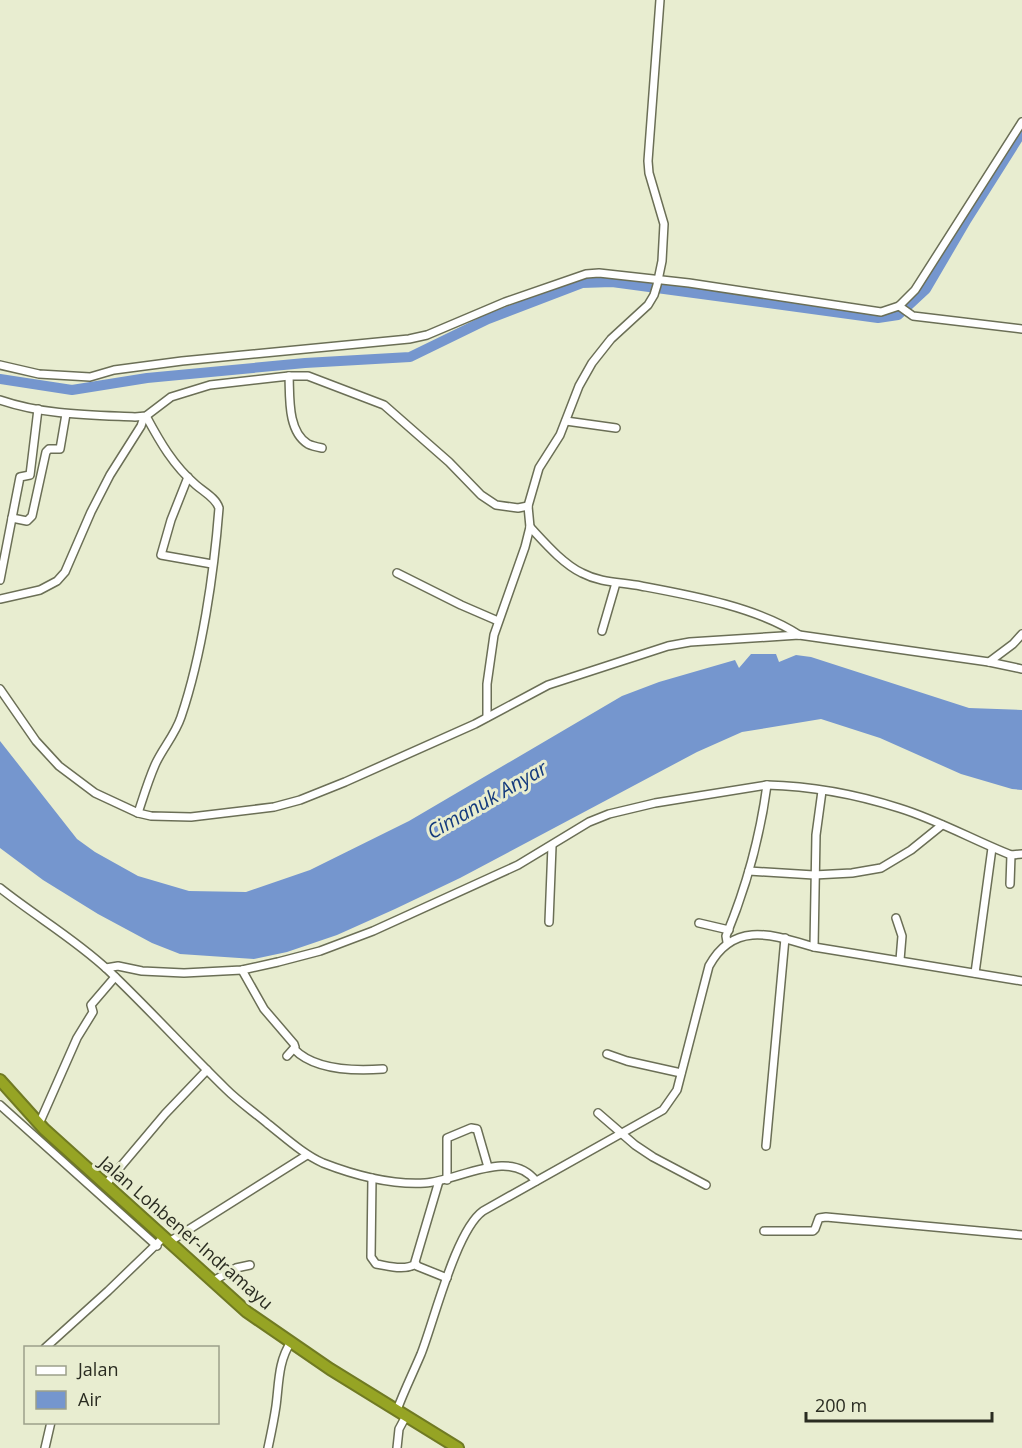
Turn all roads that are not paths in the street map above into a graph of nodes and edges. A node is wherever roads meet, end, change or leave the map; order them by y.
1 (660, 0) edge
2 (1022, 122) edge
3 (657, 283) junction
4 (903, 309) junction
5 (1022, 329) edge
6 (0, 365) edge
7 (289, 376) junction
8 (0, 400) edge
9 (39, 409) junction
10 (66, 414) junction
11 (145, 416) junction
12 (566, 421) junction
13 (616, 428) dead end
14 (322, 448) dead end
15 (188, 477) junction
16 (528, 506) junction
17 (12, 518) junction
18 (530, 527) junction
19 (212, 564) junction
20 (397, 573) dead end
21 (0, 580) edge
22 (616, 583) junction
23 (0, 599) edge
24 (498, 621) junction
25 (602, 631) dead end
26 (1022, 634) edge
27 (799, 635) junction
28 (989, 662) junction
29 (1022, 669) edge
30 (0, 689) edge
31 (487, 717) junction
32 (767, 785) junction
33 (822, 791) junction
34 (138, 813) junction
35 (942, 825) junction
36 (552, 846) junction
37 (992, 848) junction
38 (1022, 854) edge
39 (1011, 855) junction
40 (749, 871) junction
41 (814, 875) junction
42 (1010, 884) dead end
43 (0, 888) edge
44 (896, 918) dead end
45 (549, 922) dead end
46 (699, 923) dead end
47 (729, 930) junction
48 (727, 942) junction
49 (785, 943) junction
50 (814, 947) junction
51 (900, 960) junction
52 (105, 968) junction
53 (242, 970) junction
54 (975, 973) junction
55 (115, 976) junction
56 (1022, 981) edge
57 (294, 1048) junction
58 (607, 1054) dead end
59 (287, 1056) dead end
60 (207, 1070) junction
61 (383, 1070) dead end
62 (681, 1073) junction
63 (0, 1080) edge
64 (0, 1105) edge
65 (598, 1113) dead end
66 (39, 1124) junction
67 (622, 1134) junction
68 (766, 1146) dead end
69 (307, 1155) junction
70 (488, 1167) junction
71 (372, 1178) junction
72 (443, 1180) junction
73 (536, 1181) junction
74 (106, 1184) junction
75 (706, 1185) dead end
76 (764, 1231) dead end
77 (1022, 1235) edge
78 (162, 1242) junction
79 (416, 1264) junction
80 (250, 1265) dead end
81 (447, 1278) junction
82 (213, 1281) junction
83 (46, 1346) edge
84 (288, 1347) junction
85 (402, 1418) junction
86 (51, 1424) edge
87 (45, 1448) edge
88 (268, 1448) edge
89 (397, 1448) edge
90 (458, 1448) edge

1 - 3 street
2 - 4 street
3 - 4 street
3 - 6 street
3 - 12 street
4 - 5 street
7 - 11 street
7 - 14 street
7 - 16 street
8 - 9 street
9 - 10 street
9 - 17 street
10 - 11 street
10 - 17 street
11 - 15 street
11 - 23 street
12 - 13 street
12 - 16 street
15 - 19 street
15 - 19 street
16 - 18 street
17 - 21 street
18 - 22 street
18 - 24 street
19 - 34 street
20 - 24 street
22 - 25 street
22 - 27 street
24 - 31 street
26 - 28 street
27 - 28 street
27 - 31 street
28 - 29 street
30 - 34 street
31 - 34 street
32 - 33 street
32 - 36 street
32 - 40 street
33 - 35 street
33 - 41 street
35 - 37 street
35 - 41 street
36 - 45 street
36 - 53 street
37 - 39 street
37 - 54 street
38 - 39 street
39 - 42 street
40 - 41 street
40 - 47 street
41 - 50 street
43 - 52 street
44 - 51 street
46 - 47 street
47 - 48 street
48 - 49 street
48 - 62 street
49 - 50 street
49 - 68 street
50 - 51 street
51 - 54 street
52 - 53 street
52 - 55 street
53 - 57 street
54 - 56 street
55 - 60 street
55 - 66 street
57 - 59 street
57 - 61 street
58 - 62 street
60 - 69 street
60 - 74 street
62 - 67 street
63 - 66 highway, Jalan Lohbener-Indramayu
64 - 78 street
65 - 67 street
66 - 74 highway, Jalan Lohbener-Indramayu
67 - 73 street
67 - 75 street
69 - 71 street
69 - 78 street
70 - 72 street
70 - 72 street
70 - 73 street
71 - 72 street
71 - 79 street
72 - 79 street
73 - 81 street
74 - 78 highway, Jalan Lohbener-Indramayu
76 - 77 street
78 - 82 highway, Jalan Lohbener-Indramayu
78 - 83 street
79 - 81 street
80 - 82 street
81 - 85 street
82 - 84 highway, Jalan Lohbener-Indramayu
84 - 85 highway, Jalan Lohbener-Indramayu
84 - 88 street
85 - 89 street
85 - 90 highway, Jalan Lohbener-Indramayu
86 - 87 street

